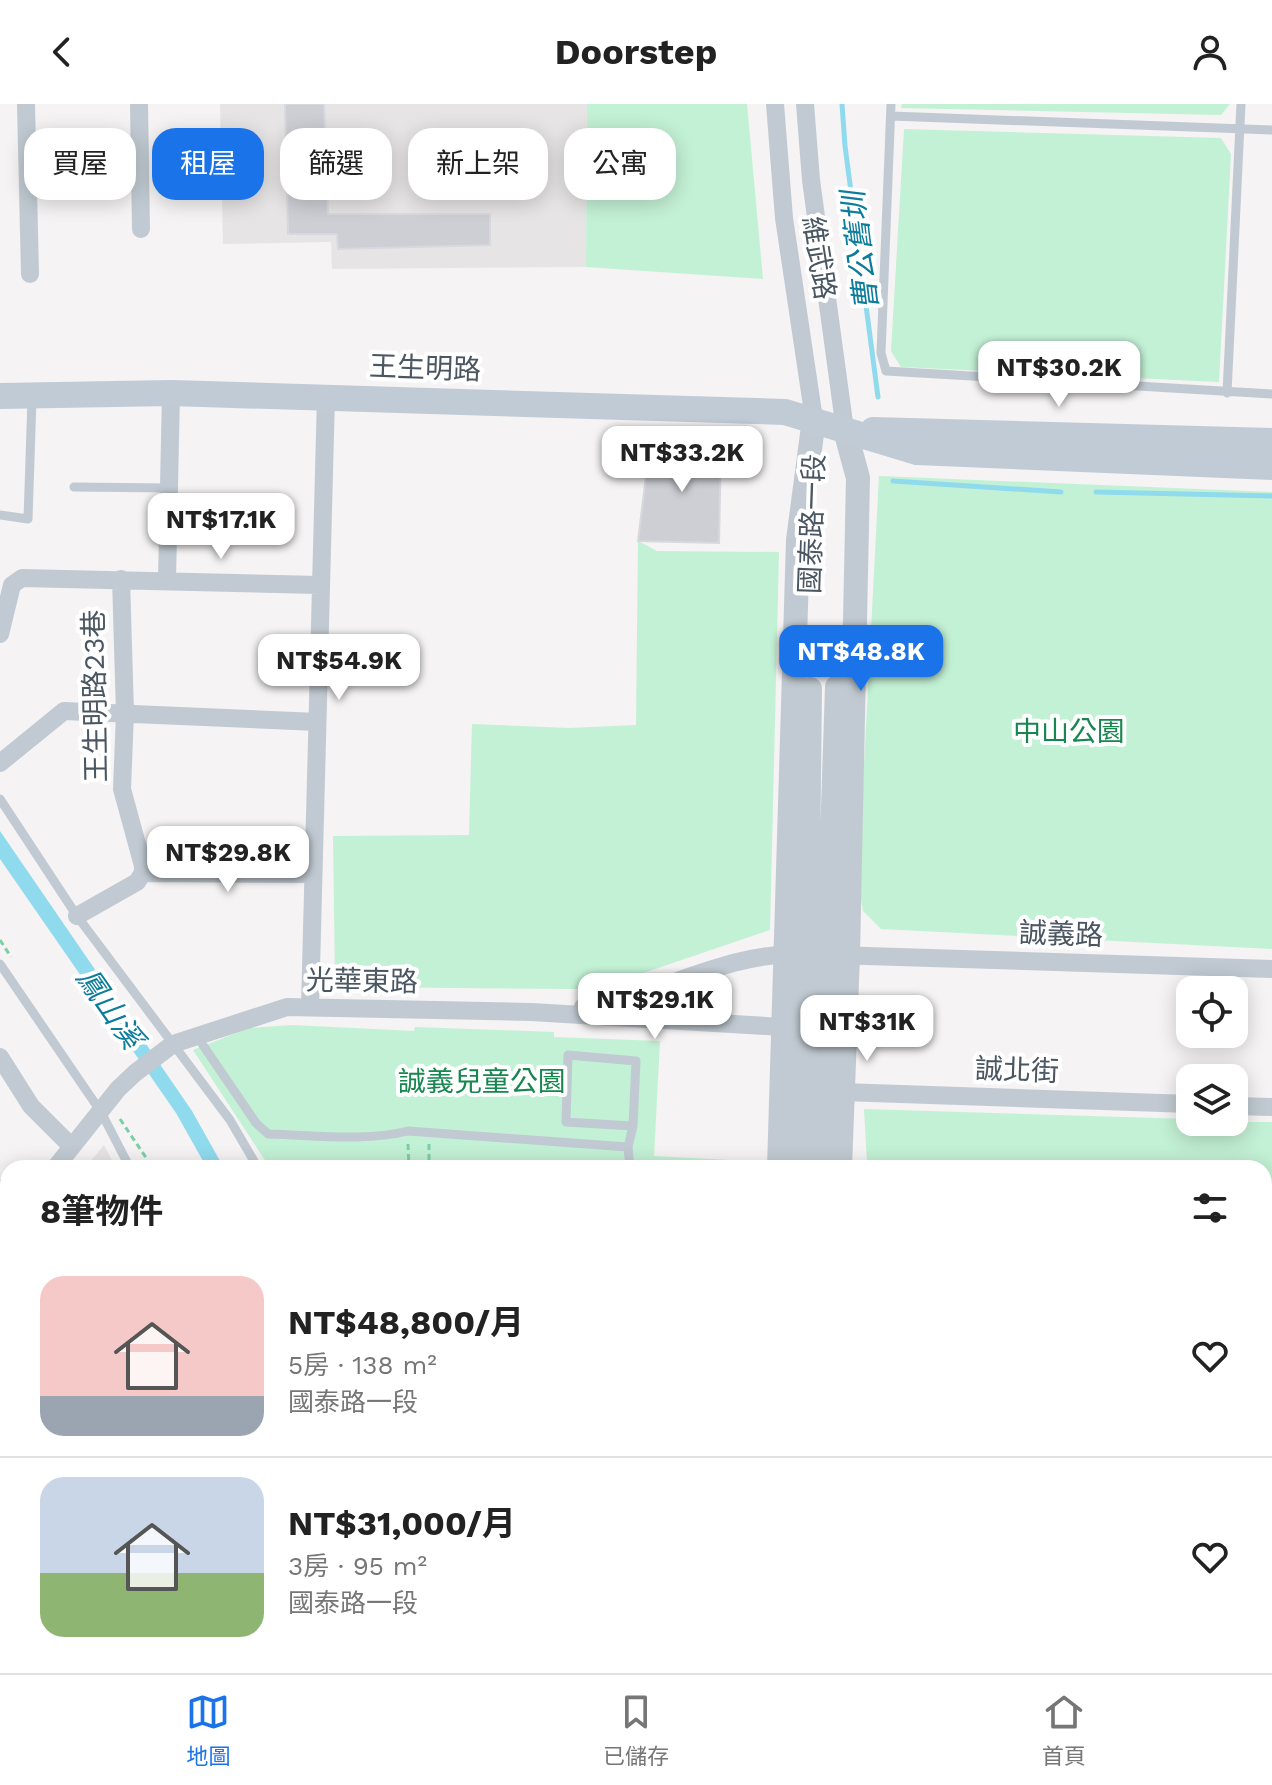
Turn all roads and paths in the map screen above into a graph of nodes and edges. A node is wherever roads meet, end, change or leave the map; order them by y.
1 (26, 104) edge
2 (139, 104) edge
3 (775, 104) edge
4 (805, 104) edge
5 (891, 104) edge
6 (1241, 104) edge
7 (891, 116) junction
8 (1240, 129) junction
9 (1272, 130) edge
10 (141, 229) dead end
11 (30, 274) dead end
12 (171, 393) junction
13 (1227, 393) junction
14 (1272, 394) edge
15 (32, 395) junction
16 (0, 396) edge
17 (326, 396) junction
18 (814, 419) junction
19 (845, 430) junction
20 (1272, 441) edge
21 (1272, 467) edge
22 (74, 487) dead end
23 (169, 488) junction
24 (0, 515) edge
25 (121, 579) junction
26 (167, 580) junction
27 (320, 585) junction
28 (0, 634) edge
29 (125, 713) junction
30 (317, 722) junction
31 (0, 763) edge
32 (0, 799) edge
33 (143, 873) junction
34 (313, 874) junction
35 (77, 916) junction
36 (817, 954) junction
37 (0, 964) edge
38 (1272, 969) edge
39 (310, 1007) junction
40 (531, 1012) junction
41 (783, 1027) junction
42 (196, 1034) junction
43 (173, 1044) junction
44 (0, 1057) edge
45 (842, 1092) junction
46 (1176, 1104) edge
47 (1248, 1106) edge
48 (1272, 1107) edge
49 (101, 1112) junction
50 (633, 1126) junction
51 (408, 1131) junction
52 (430, 1133) junction
53 (72, 1147) junction
54 (628, 1147) junction
55 (61, 1160) edge
56 (126, 1160) edge
57 (253, 1160) edge
58 (409, 1160) edge
59 (429, 1160) edge
60 (629, 1160) edge
61 (779, 1160) edge
62 (800, 1160) edge
63 (821, 1160) edge
64 (840, 1160) edge

1 - 11 street
2 - 10 street
3 - 18 street, 維武路
4 - 19 street, 維武路
5 - 7 lane
6 - 8 lane
7 - 8 lane
7 - 13 lane
8 - 9 lane
8 - 13 lane
12 - 15 main road, 王生明路
12 - 17 main road, 王生明路
12 - 23 street
13 - 14 lane
15 - 16 main road, 王生明路
15 - 24 lane
17 - 18 main road, 王生明路
17 - 27 street
18 - 19 main road, 王生明路
18 - 36 street, 國泰路一段
19 - 20 main road
19 - 21 main road, 王生明路
19 - 36 street, 國泰路一段
22 - 23 lane
23 - 26 street
25 - 26 street
25 - 28 street
25 - 29 street, 王生明路23巷
26 - 27 street
27 - 30 street
29 - 30 street
29 - 31 street
29 - 33 street, 王生明路23巷
30 - 34 street
32 - 35 lane
33 - 34 street
33 - 35 street
34 - 39 street
35 - 43 lane
36 - 38 street, 誠義路
36 - 40 street, 光華東路
36 - 41 street, 國泰路一段
36 - 45 street, 國泰路一段
36 - 62 street, 國泰路一段
36 - 63 street, 國泰路一段
37 - 49 lane
39 - 40 street, 光華東路
39 - 42 street, 光華東路
40 - 41 street, 光華東路
41 - 61 street, 國泰路一段
42 - 43 street, 光華東路
42 - 51 lane
43 - 49 street, 光華東路
43 - 57 lane
44 - 53 street
45 - 46 street, 誠北街
45 - 64 street, 國泰路一段
47 - 48 street
49 - 53 street
49 - 56 lane
50 - 50 lane
50 - 54 lane
51 - 52 lane
51 - 58 path
52 - 54 lane
52 - 59 path
53 - 55 street
54 - 60 lane

